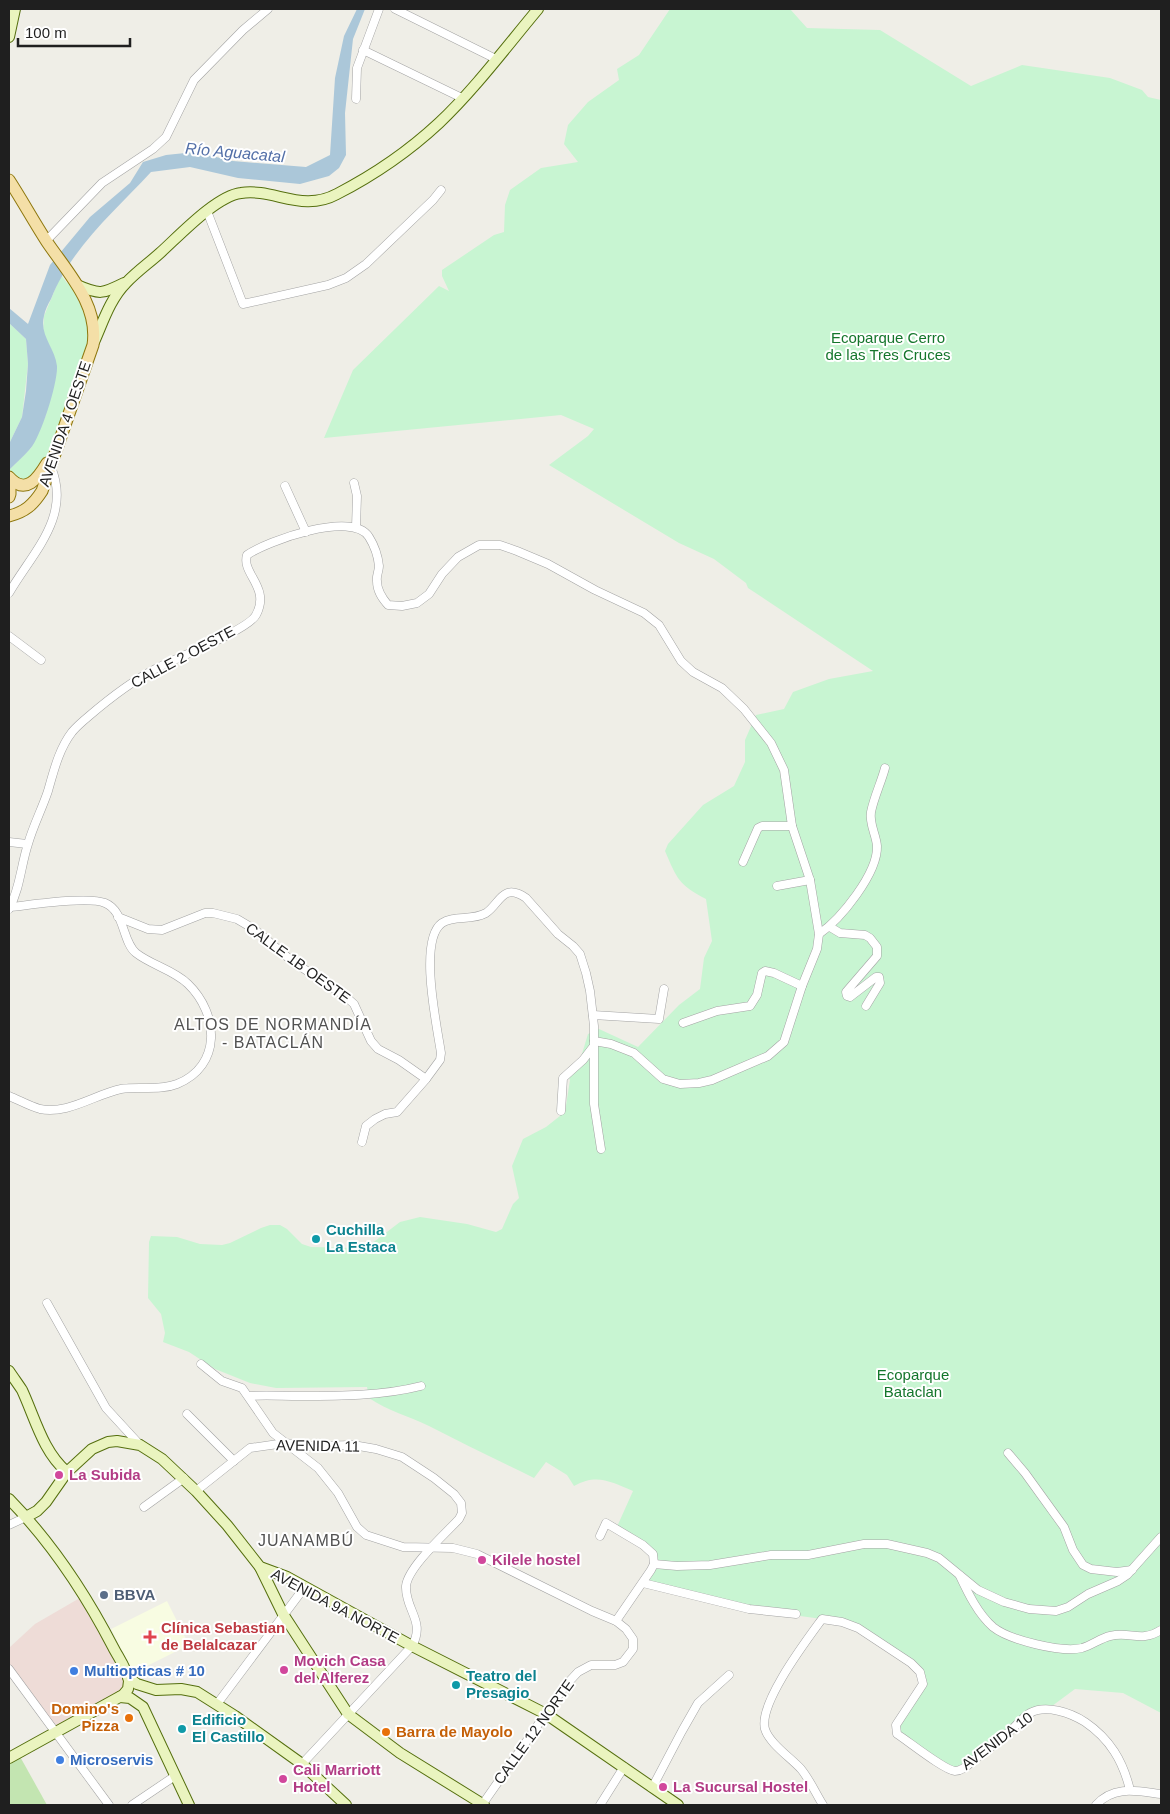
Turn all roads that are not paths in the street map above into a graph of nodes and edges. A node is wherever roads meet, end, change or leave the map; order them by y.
1 (15, 9) edge
2 (268, 9) edge
3 (379, 9) edge
4 (395, 9) edge
5 (538, 9) edge
6 (9, 37) edge
7 (363, 50) junction
8 (496, 59) junction
9 (462, 98) junction
10 (356, 99) dead end
11 (9, 180) edge
12 (440, 190) dead end
13 (207, 211) junction
14 (49, 245) junction
15 (75, 282) junction
16 (125, 283) junction
17 (93, 345) junction
18 (57, 447) junction
19 (51, 467) junction
20 (9, 478) edge
21 (354, 483) dead end
22 (285, 486) dead end
23 (9, 497) edge
24 (9, 516) edge
25 (356, 527) junction
26 (306, 532) junction
27 (19, 575) junction
28 (9, 579) edge
29 (9, 593) edge
30 (9, 636) edge
31 (41, 660) dead end
32 (884, 768) dead end
33 (792, 826) junction
34 (9, 842) edge
35 (27, 844) junction
36 (743, 862) dead end
37 (810, 880) junction
38 (777, 886) dead end
39 (9, 908) edge
40 (118, 917) junction
41 (830, 927) junction
42 (819, 934) junction
43 (802, 986) junction
44 (664, 990) dead end
45 (866, 1006) dead end
46 (593, 1015) junction
47 (684, 1023) dead end
48 (594, 1044) junction
49 (426, 1080) junction
50 (9, 1096) edge
51 (561, 1110) dead end
52 (362, 1142) dead end
53 (601, 1150) dead end
54 (47, 1303) dead end
55 (201, 1364) dead end
56 (9, 1371) edge
57 (421, 1386) dead end
58 (249, 1396) junction
59 (187, 1414) dead end
60 (285, 1443) junction
61 (140, 1444) junction
62 (1008, 1453) dead end
63 (234, 1461) junction
64 (67, 1472) junction
65 (184, 1478) junction
66 (196, 1491) junction
67 (9, 1500) edge
68 (144, 1507) dead end
69 (26, 1517) junction
70 (9, 1525) edge
71 (600, 1536) dead end
72 (1161, 1537) edge
73 (432, 1548) junction
74 (654, 1564) junction
75 (260, 1567) junction
76 (1132, 1570) junction
77 (959, 1574) junction
78 (643, 1583) junction
79 (304, 1588) junction
80 (283, 1614) junction
81 (796, 1614) dead end
82 (616, 1621) junction
83 (1161, 1630) edge
84 (412, 1646) junction
85 (9, 1670) edge
86 (729, 1675) dead end
87 (128, 1677) junction
88 (156, 1690) junction
89 (120, 1697) junction
90 (217, 1704) junction
91 (143, 1707) junction
92 (348, 1714) junction
93 (546, 1714) junction
94 (56, 1733) junction
95 (9, 1758) edge
96 (302, 1764) junction
97 (624, 1767) junction
98 (175, 1776) junction
99 (652, 1788) junction
100 (1130, 1790) junction
101 (1161, 1794) edge
102 (109, 1805) edge
103 (132, 1805) edge
104 (189, 1805) edge
105 (346, 1805) edge
106 (483, 1805) edge
107 (600, 1805) edge
108 (678, 1805) edge
109 (823, 1805) edge
110 (1096, 1805) edge

1 - 6 street
2 - 14 street
3 - 7 street
4 - 8 street
5 - 8 street, AVENIDA 4 OESTE
7 - 9 street
7 - 10 street
8 - 9 street, AVENIDA 4 OESTE
9 - 13 street, AVENIDA 4 OESTE
11 - 14 main road, AVENIDA 4 OESTE
12 - 13 street
13 - 16 street, AVENIDA 4 OESTE
14 - 15 main road, AVENIDA 4 OESTE
15 - 16 street, AVENIDA 4 OESTE
15 - 17 main road, AVENIDA 4 OESTE
16 - 17 street, AVENIDA 4 OESTE
17 - 18 main road, AVENIDA 4 OESTE
18 - 19 main road, AVENIDA 4 OESTE
18 - 20 main road
19 - 24 main road, AVENIDA 4 OESTE
19 - 27 street
20 - 23 main road
21 - 25 street
22 - 26 street
25 - 26 street, CALLE 2 OESTE
25 - 33 street
26 - 35 street, CALLE 2 OESTE
27 - 28 street
27 - 29 street
30 - 31 street
32 - 41 street
33 - 36 street
33 - 37 street
34 - 35 street
35 - 39 street, CALLE 2 OESTE
37 - 38 street
37 - 42 street
39 - 40 street
40 - 49 street, CALLE 1B OESTE
40 - 50 street
41 - 42 street
41 - 45 street
42 - 43 street
43 - 47 street
43 - 48 street
44 - 46 street
46 - 48 street
46 - 49 street
48 - 51 street
48 - 53 street
49 - 52 street
54 - 61 street, AVENIDA 9A NORTE
55 - 58 street
56 - 64 street
57 - 58 street
58 - 60 street
59 - 63 street
60 - 63 street, AVENIDA 11
60 - 73 street
60 - 73 street, AVENIDA 11
61 - 64 street
61 - 65 street, AVENIDA 9A NORTE
62 - 76 street
63 - 66 street, AVENIDA 11
64 - 69 street
65 - 66 street, AVENIDA 9A NORTE
65 - 68 street
66 - 75 street, AVENIDA 9A NORTE
67 - 69 street
69 - 70 street
69 - 87 street
71 - 74 street
72 - 76 street
73 - 82 street
73 - 84 street
74 - 77 street
74 - 78 street
75 - 79 street, AVENIDA 9A NORTE
75 - 80 street
76 - 77 street
77 - 83 street
78 - 81 street
78 - 82 street
79 - 80 street
79 - 84 street, AVENIDA 9A NORTE
80 - 90 street
80 - 92 street
82 - 93 street, CALLE 12 NORTE
84 - 92 street
84 - 93 street, AVENIDA 9A NORTE
85 - 94 street
86 - 99 street
87 - 88 street
87 - 89 street
88 - 90 street
88 - 91 street
89 - 91 street
89 - 94 street
90 - 96 street
91 - 98 street
92 - 96 street
92 - 106 street
93 - 97 street, AVENIDA 9A NORTE
93 - 106 street, CALLE 12 NORTE
94 - 95 street
94 - 102 street
96 - 105 street
97 - 99 street, AVENIDA 9A NORTE
97 - 107 street
98 - 103 street
98 - 104 street
99 - 108 street, AVENIDA 9A NORTE
100 - 101 street
100 - 109 street, AVENIDA 10
100 - 110 street

